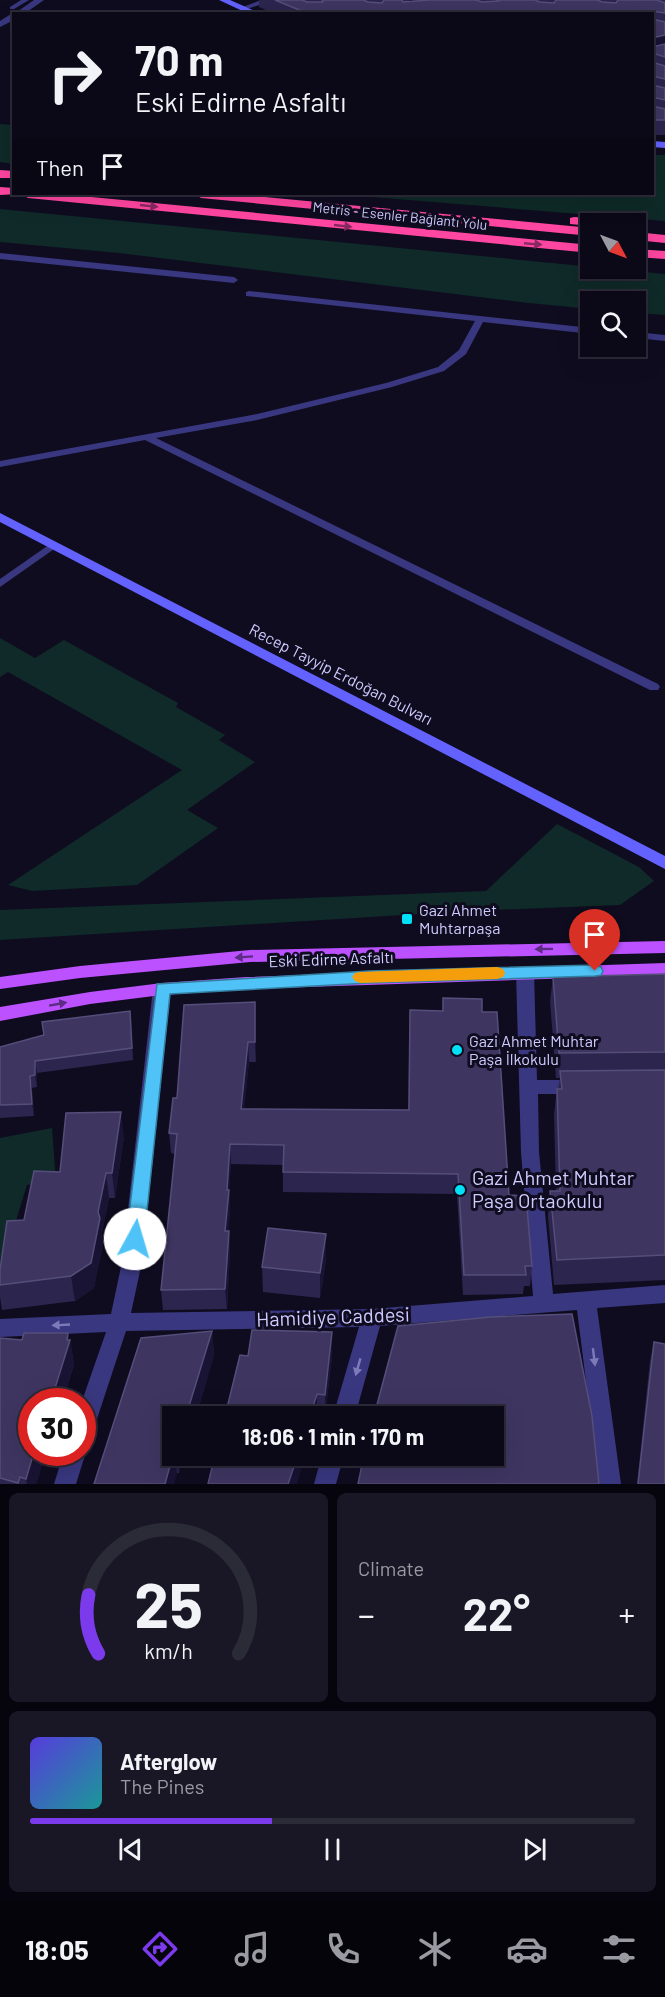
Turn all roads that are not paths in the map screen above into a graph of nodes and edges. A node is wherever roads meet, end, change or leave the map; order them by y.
1 (26, 0) edge
2 (40, 0) edge
3 (210, 0) edge
4 (223, 0) edge
5 (270, 0) edge
6 (244, 11) edge
7 (15, 12) edge
8 (16, 12) edge
9 (12, 15) edge
10 (0, 24) edge
11 (38, 195) edge
12 (211, 195) edge
13 (462, 219) junction
14 (580, 223) edge
15 (646, 226) edge
16 (665, 227) edge
17 (580, 231) edge
18 (646, 237) edge
19 (665, 239) edge
20 (580, 248) edge
21 (646, 254) edge
22 (665, 255) edge
23 (0, 256) edge
24 (234, 280) dead end
25 (249, 294) dead end
26 (480, 320) junction
27 (580, 330) edge
28 (646, 336) edge
29 (665, 338) edge
30 (148, 438) junction
31 (0, 464) edge
32 (0, 517) edge
33 (52, 544) junction
34 (0, 584) edge
35 (654, 687) dead end
36 (665, 863) edge
37 (665, 947) edge
38 (665, 969) edge
39 (525, 972) junction
40 (0, 983) edge
41 (162, 988) junction
42 (0, 1014) edge
43 (528, 1087) junction
44 (597, 1087) edge
45 (665, 1294) edge
46 (586, 1299) junction
47 (544, 1304) junction
48 (372, 1318) junction
49 (119, 1322) junction
50 (0, 1328) edge
51 (96, 1390) edge
52 (347, 1406) edge
53 (70, 1466) edge
54 (330, 1466) edge
55 (64, 1484) edge
56 (325, 1484) edge
57 (610, 1484) edge

1 - 7 lane
2 - 8 street
3 - 6 street
4 - 6 street
5 - 6 street
9 - 10 street
11 -> 20 highway, Metris - Esenler Bağlantı Yolu
12 - 13 highway, Metris - Esenler Bağlantı Yolu
13 - 14 highway
13 - 17 highway
15 - 16 highway
18 - 19 highway
21 - 22 highway
23 - 24 lane
25 - 26 lane
26 - 27 lane
26 - 30 lane
28 - 29 lane
30 - 31 lane
30 - 35 lane
32 - 33 street, Recep Tayyip Erdoğan Bulvarı
33 - 34 lane
33 - 36 street, Recep Tayyip Erdoğan Bulvarı
37 -> 40 main road, Eski Edirne Asfaltı
38 - 39 main road, Eski Edirne Asfaltı
39 - 41 main road, Eski Edirne Asfaltı
39 - 43 street
42 -> 41 main road, Eski Edirne Asfaltı
41 - 49 street
43 - 44 street
43 - 47 street
45 - 46 street, Hamidiye Caddesi
46 - 47 street, Hamidiye Caddesi
46 -> 57 street
47 - 48 street, Hamidiye Caddesi
48 - 49 street, Hamidiye Caddesi
48 -> 52 street
49 -> 50 street, Hamidiye Caddesi
49 - 51 street
53 - 55 street
54 - 56 street

